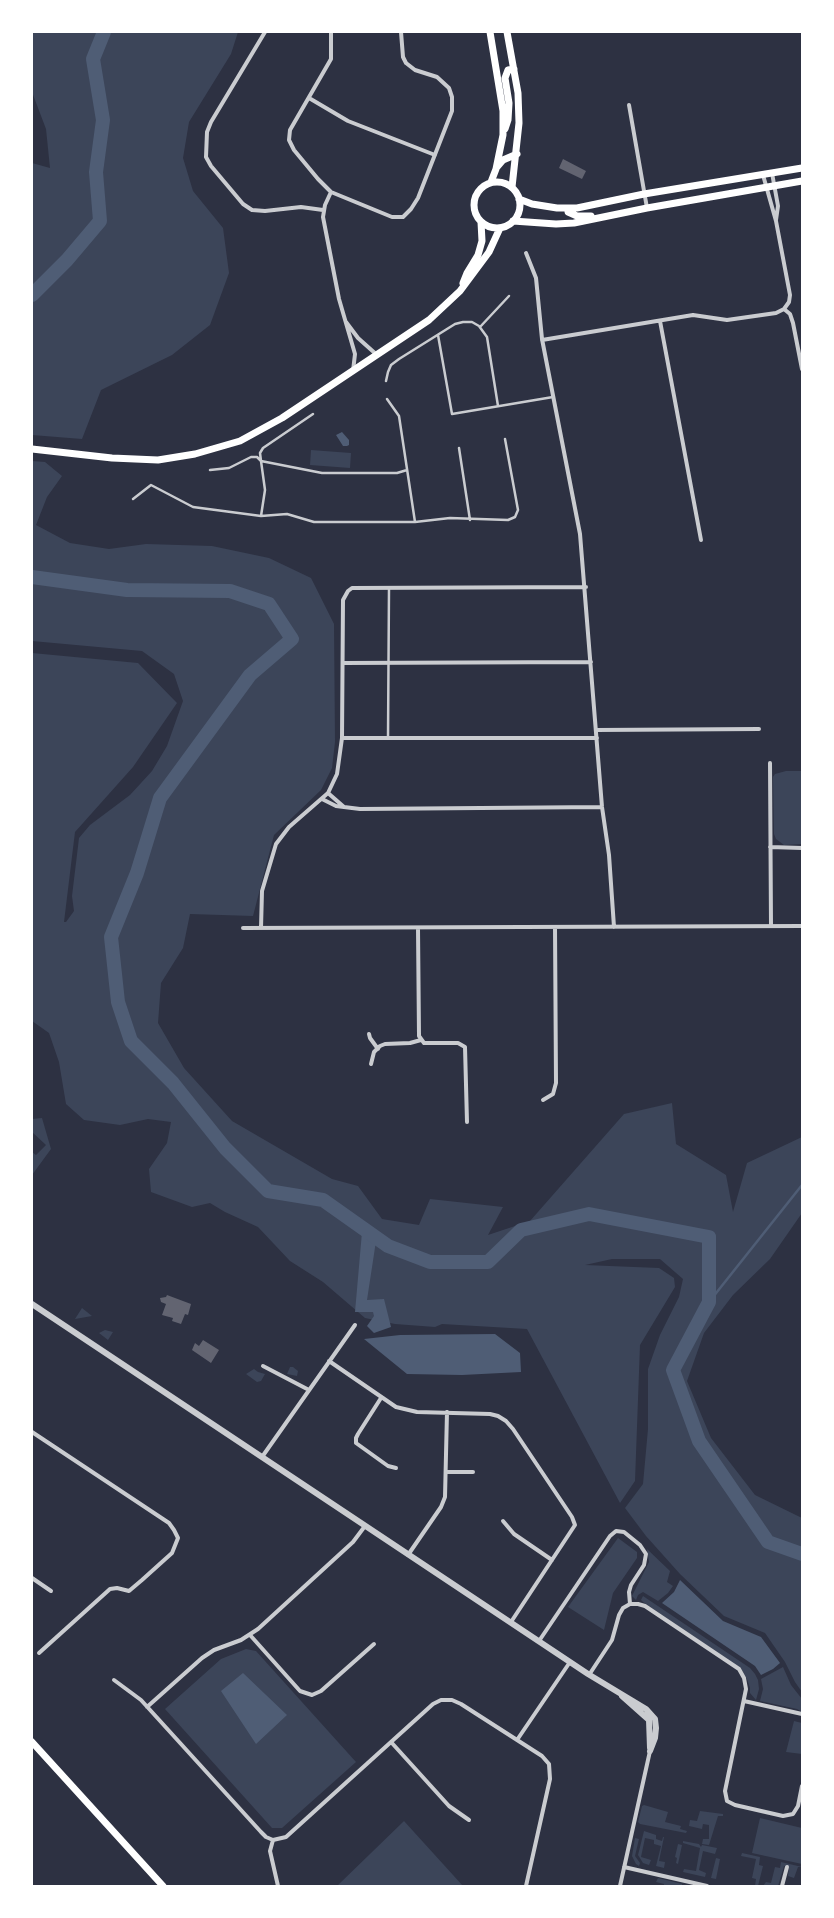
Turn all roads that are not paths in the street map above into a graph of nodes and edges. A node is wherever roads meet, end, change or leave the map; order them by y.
1 (264, 32) edge
2 (331, 32) edge
3 (401, 32) edge
4 (490, 32) edge
5 (507, 32) edge
6 (514, 69) junction
7 (309, 98) junction
8 (629, 105) dead end
9 (503, 135) junction
10 (517, 154) junction
11 (435, 155) junction
12 (802, 168) edge
13 (496, 169) junction
14 (772, 173) junction
15 (763, 175) junction
16 (491, 182) junction
17 (802, 182) edge
18 (774, 186) junction
19 (512, 187) junction
20 (766, 188) junction
21 (332, 192) junction
22 (644, 194) junction
23 (519, 199) junction
24 (568, 208) junction
25 (647, 208) junction
26 (323, 210) junction
27 (617, 215) junction
28 (513, 221) junction
29 (776, 221) junction
30 (481, 222) junction
31 (500, 228) junction
32 (526, 253) dead end
33 (460, 291) junction
34 (509, 296) dead end
35 (784, 309) junction
36 (344, 319) junction
37 (660, 321) junction
38 (480, 327) junction
39 (438, 336) junction
40 (542, 340) junction
41 (377, 355) junction
42 (802, 369) edge
43 (353, 372) junction
44 (386, 381) dead end
45 (553, 397) junction
46 (387, 399) dead end
47 (498, 406) junction
48 (313, 414) dead end
49 (505, 439) dead end
50 (459, 448) dead end
51 (32, 450) edge
52 (261, 460) junction
53 (210, 470) dead end
54 (407, 470) junction
55 (133, 499) dead end
56 (260, 516) junction
57 (470, 520) junction
58 (415, 522) junction
59 (701, 540) dead end
60 (586, 587) junction
61 (388, 588) junction
62 (591, 662) junction
63 (343, 663) junction
64 (388, 664) junction
65 (760, 729) dead end
66 (596, 730) junction
67 (342, 738) junction
68 (388, 738) junction
69 (597, 738) junction
70 (770, 763) dead end
71 (328, 792) junction
72 (322, 799) junction
73 (344, 807) junction
74 (602, 807) junction
75 (770, 847) junction
76 (802, 848) edge
77 (771, 926) junction
78 (802, 926) edge
79 (555, 927) junction
80 (242, 928) dead end
81 (261, 928) junction
82 (418, 928) junction
83 (614, 928) junction
84 (369, 1034) dead end
85 (421, 1040) junction
86 (378, 1048) junction
87 (371, 1064) dead end
88 (543, 1100) dead end
89 (467, 1122) dead end
90 (32, 1304) edge
91 (355, 1325) dead end
92 (329, 1361) junction
93 (263, 1366) dead end
94 (309, 1390) junction
95 (381, 1398) junction
96 (447, 1412) junction
97 (32, 1432) edge
98 (262, 1457) junction
99 (396, 1468) dead end
100 (446, 1472) junction
101 (473, 1472) dead end
102 (503, 1522) dead end
103 (365, 1526) junction
104 (408, 1555) junction
105 (552, 1560) junction
106 (32, 1578) edge
107 (51, 1591) dead end
108 (630, 1604) junction
109 (511, 1622) junction
110 (250, 1635) junction
111 (539, 1641) junction
112 (374, 1644) dead end
113 (39, 1653) dead end
114 (570, 1662) junction
115 (589, 1675) junction
116 (114, 1680) dead end
117 (744, 1701) junction
118 (147, 1707) junction
119 (802, 1714) edge
120 (517, 1740) junction
121 (32, 1742) edge
122 (391, 1742) junction
123 (650, 1751) joint
124 (802, 1786) edge
125 (469, 1820) dead end
126 (272, 1840) junction
127 (624, 1867) junction
128 (787, 1867) dead end
129 (702, 1885) edge
130 (162, 1886) edge
131 (278, 1886) edge
132 (526, 1886) edge
133 (620, 1886) edge
134 (707, 1886) edge
135 (782, 1886) edge

1 - 26 street
2 - 7 street
3 - 11 street
4 - 9 main road
5 - 6 main road
6 - 9 main road
6 - 10 main road
7 - 11 street
7 - 21 street
8 - 22 street
9 - 13 main road
10 - 13 main road
10 - 19 main road
11 - 21 street
12 - 14 main road
13 - 16 main road
14 - 15 main road
14 - 18 street
15 - 20 street
15 - 22 main road
16 - 19 main road
16 - 30 main road
17 - 18 main road
18 - 20 main road
18 - 29 street
19 - 23 main road
20 - 25 main road
20 - 29 street
21 - 26 street
22 - 24 main road
22 - 25 street
23 - 24 main road
23 - 28 main road
24 - 27 main road
25 - 27 main road
26 - 36 street
27 - 28 main road
28 - 31 main road
29 - 35 street
30 - 31 main road
30 - 33 main road
31 - 33 main road
32 - 40 street
33 - 41 main road
34 - 38 lane
35 - 37 street
35 - 42 street
36 - 41 street
36 - 43 street
37 - 40 street
37 - 59 street
38 - 39 lane
38 - 47 lane
39 - 44 lane
39 - 47 lane
40 - 45 street
41 - 43 main road
43 - 51 main road
45 - 47 lane
45 - 60 street
46 - 54 lane
48 - 52 lane
49 - 57 lane
50 - 57 lane
52 - 53 lane
52 - 54 lane
52 - 56 lane
54 - 58 lane
55 - 56 lane
56 - 58 lane
57 - 58 lane
60 - 61 street
60 - 62 street
61 - 63 street
61 - 64 lane
62 - 64 street
62 - 66 street
63 - 64 street
63 - 67 street
64 - 68 lane
65 - 66 street
66 - 69 street
67 - 68 street
67 - 71 street
68 - 69 street
69 - 74 street
70 - 75 street
71 - 72 street
71 - 73 street
72 - 73 street
72 - 81 street
73 - 74 street
74 - 83 street
75 - 76 street
75 - 77 street
77 - 78 street
77 - 83 street
79 - 82 street
79 - 83 street
79 - 88 street
80 - 81 street
81 - 82 street
82 - 85 street
84 - 86 street
85 - 86 street
85 - 89 street
86 - 87 street
90 - 98 street
91 - 92 street
92 - 94 street
92 - 95 street
93 - 94 street
94 - 98 street
95 - 96 street
95 - 99 street
96 - 100 street
96 - 105 street
97 - 113 street
98 - 103 street
100 - 101 street
100 - 104 street
102 - 105 street
103 - 104 street
103 - 110 street
104 - 109 street
105 - 109 street
106 - 107 street
108 - 111 street
108 - 115 street
108 - 117 street
109 - 111 street
110 - 112 street
110 - 118 street
111 - 114 street
114 - 115 street
114 - 120 street
115 - 123 street
116 - 118 street
117 - 119 street
117 - 124 street
118 - 126 street
120 - 122 street
120 - 132 street
121 - 130 main road
122 - 125 street
122 - 126 street
123 - 127 street
126 - 131 street
127 - 129 street
127 - 133 street
128 - 135 street
129 - 134 street

